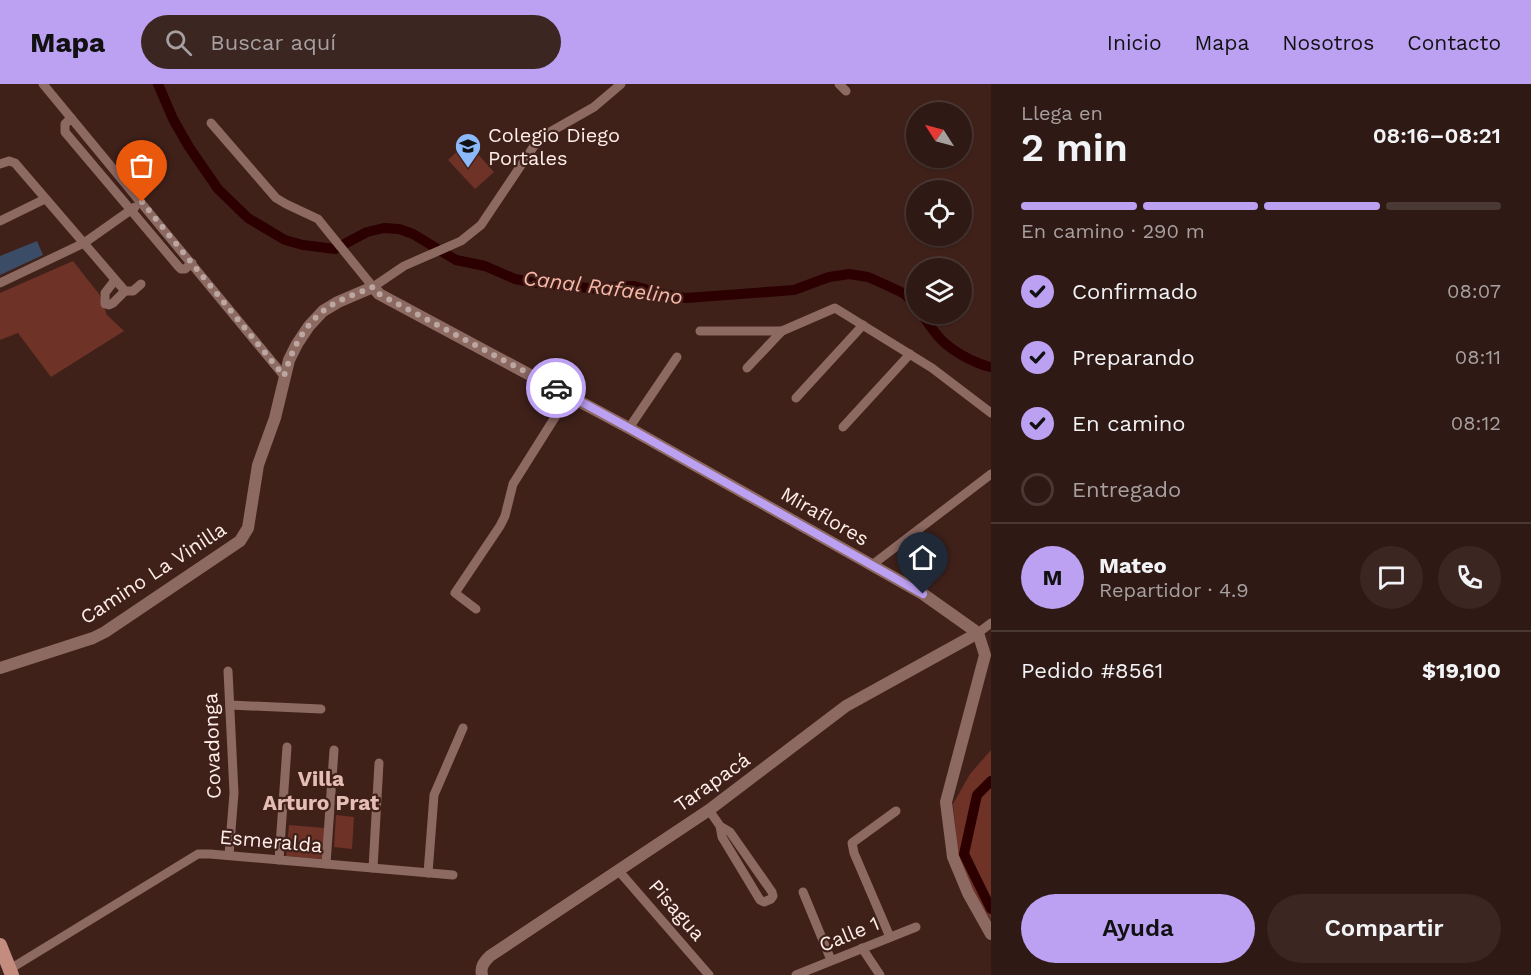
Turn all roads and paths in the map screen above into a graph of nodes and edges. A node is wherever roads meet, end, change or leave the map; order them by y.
1 (43, 84) edge
2 (621, 84) edge
3 (71, 118) junction
4 (211, 123) dead end
5 (0, 164) edge
6 (45, 198) junction
7 (142, 202) junction
8 (130, 210) junction
9 (0, 221) edge
10 (84, 243) junction
11 (192, 263) junction
12 (116, 280) junction
13 (0, 283) edge
14 (141, 284) dead end
15 (373, 287) junction
16 (125, 291) junction
17 (862, 325) junction
18 (700, 331) dead end
19 (782, 331) junction
20 (910, 354) junction
21 (676, 357) dead end
22 (747, 368) dead end
23 (284, 376) junction
24 (568, 395) junction
25 (796, 398) dead end
26 (991, 413) edge
27 (843, 427) dead end
28 (629, 428) junction
29 (991, 474) edge
30 (872, 565) junction
31 (476, 609) dead end
32 (991, 623) edge
33 (978, 633) junction
34 (0, 668) edge
35 (228, 671) dead end
36 (230, 705) junction
37 (321, 709) dead end
38 (463, 728) dead end
39 (287, 747) dead end
40 (334, 750) dead end
41 (379, 763) dead end
42 (709, 810) junction
43 (896, 811) dead end
44 (720, 826) junction
45 (229, 855) junction
46 (279, 860) junction
47 (326, 864) junction
48 (373, 868) junction
49 (618, 870) junction
50 (428, 873) junction
51 (453, 875) dead end
52 (803, 892) dead end
53 (916, 927) dead end
54 (991, 934) edge
55 (890, 937) junction
56 (0, 945) edge
57 (862, 948) junction
58 (831, 960) junction
59 (11, 972) edge
60 (705, 974) edge
61 (802, 974) edge
62 (482, 975) edge
63 (880, 975) edge

1 - 3 street
2 - 15 street, Camino La Vinilla
3 - 7 street
3 - 8 street
4 - 15 street
5 - 6 street
6 - 9 street
6 - 10 street
7 - 8 street
7 - 11 street
8 - 10 street
8 - 11 street
10 - 12 street
10 - 13 street
11 - 23 street
12 - 16 street
12 - 16 street
14 - 16 street
15 - 23 street, Camino La Vinilla
15 - 24 street, Miraflores
17 - 19 street
17 - 20 street
17 - 25 street
18 - 19 street
19 - 22 street
20 - 26 street
20 - 27 street
21 - 28 street
23 - 34 street, Camino La Vinilla
24 - 28 street, Miraflores
24 - 31 street
28 - 30 street, Miraflores
29 - 30 street
30 - 33 street, Miraflores
32 - 33 street
33 - 42 street, Tarapacá
33 - 54 street
35 - 36 street, Covadonga
36 - 37 street
36 - 45 street, Covadonga
38 - 50 street
39 - 46 street
40 - 47 street
41 - 48 street
42 - 44 street
42 - 49 street, Tarapacá
43 - 55 street
44 - 44 street
45 - 46 street, Esmeralda
45 - 59 street, Esmeralda
46 - 47 street, Esmeralda
47 - 48 street, Esmeralda
48 - 50 street, Esmeralda
49 - 60 street, Pisagua
49 - 62 street, Tarapacá
50 - 51 street, Esmeralda
52 - 58 street
53 - 55 street, Calle 1
55 - 57 street, Calle 1
56 - 59 main road
57 - 58 street, Calle 1
57 - 63 street
58 - 61 street, Calle 1

